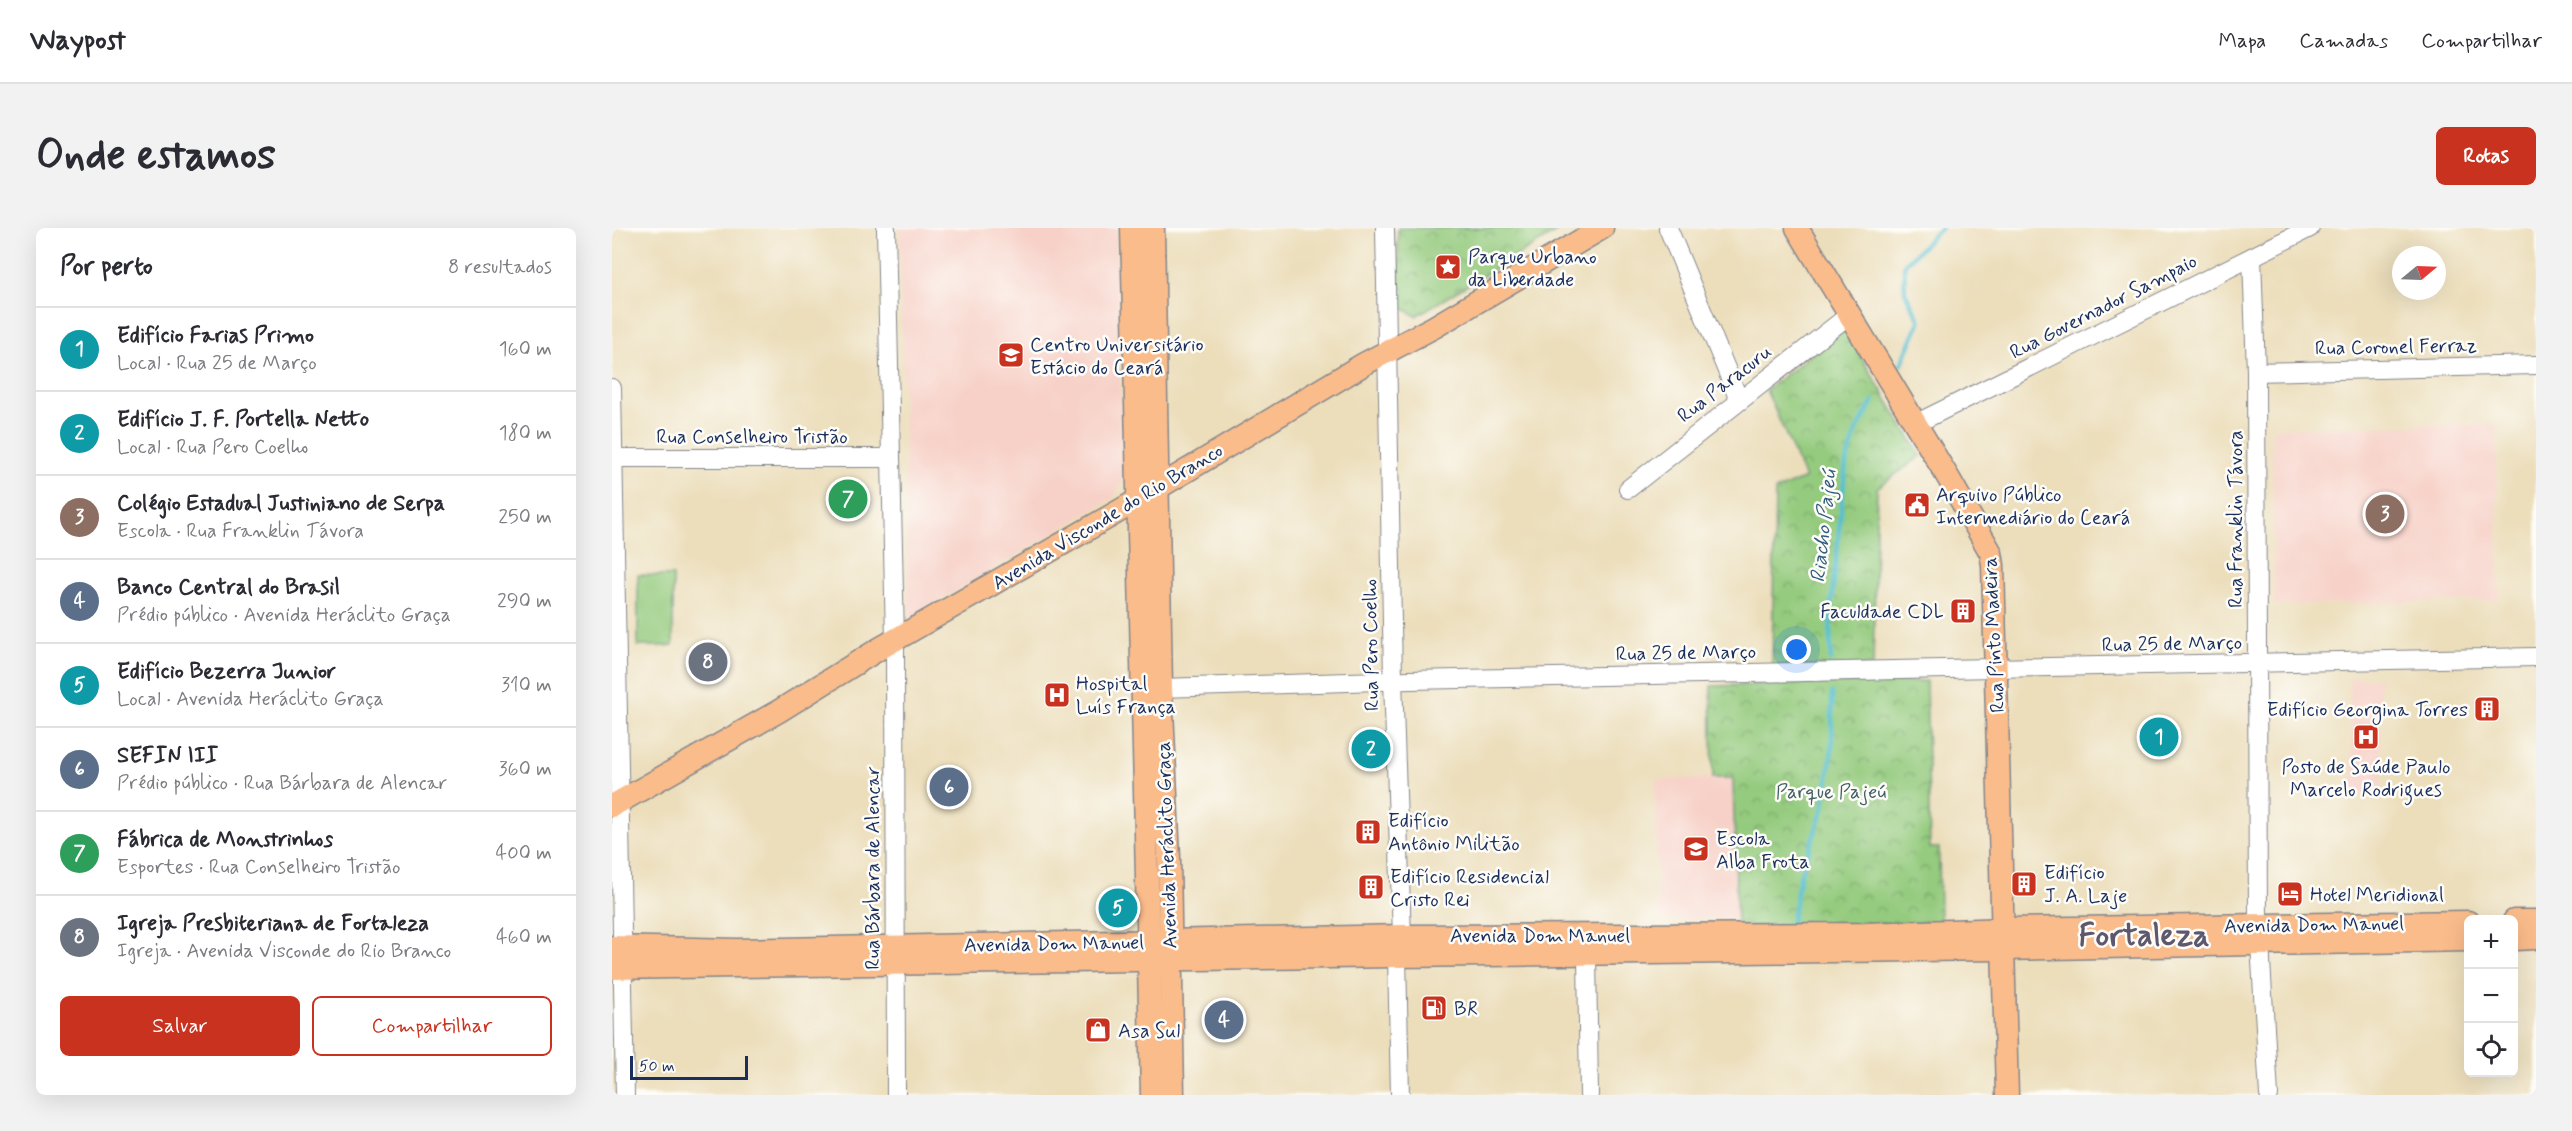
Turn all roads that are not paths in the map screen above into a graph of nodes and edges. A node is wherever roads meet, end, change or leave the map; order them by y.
1 (886, 228) edge
2 (1132, 228) edge
3 (1153, 228) edge
4 (1385, 228) edge
5 (1602, 228) edge
6 (1668, 228) edge
7 (1797, 228) edge
8 (2310, 228) edge
9 (2252, 257) junction
10 (1849, 315) junction
11 (1386, 352) junction
12 (2536, 365) edge
13 (2256, 372) junction
14 (612, 388) edge
15 (1739, 400) junction
16 (1915, 424) junction
17 (613, 458) edge
18 (891, 459) junction
19 (1159, 486) junction
20 (1628, 489) dead end
21 (1137, 500) junction
22 (895, 640) junction
23 (2536, 657) edge
24 (2258, 663) junction
25 (1995, 670) junction
26 (1393, 680) junction
27 (1161, 688) junction
28 (616, 803) edge
29 (2518, 921) edge
30 (2536, 921) edge
31 (2464, 922) edge
32 (2259, 934) junction
33 (2536, 938) edge
34 (2002, 939) junction
35 (2518, 939) edge
36 (2464, 940) edge
37 (1399, 946) junction
38 (1160, 951) junction
39 (895, 955) junction
40 (1587, 955) junction
41 (617, 958) edge
42 (625, 1095) edge
43 (896, 1095) edge
44 (1152, 1095) edge
45 (1173, 1095) edge
46 (1400, 1095) edge
47 (1589, 1095) edge
48 (2007, 1095) edge
49 (2269, 1095) edge

1 - 18 street, Rua Bárbara de Alencar
2 - 21 main road, Avenida Heráclito Graça
3 - 19 main road, Avenida Heráclito Graça
4 - 11 street, Rua Pero Coelho
5 - 11 main road, Avenida Visconde do Rio Branco
6 - 15 street
7 - 10 main road, Rua Pinto Madeira
8 - 9 street, Rua Governador Sampaio
9 - 13 street, Rua Franklin Távora
9 - 16 street, Rua Governador Sampaio
10 - 15 street, Rua Paracuru
10 - 16 main road, Rua Pinto Madeira
11 - 19 main road, Avenida Visconde do Rio Branco
11 - 26 street, Rua Pero Coelho
12 - 13 street, Rua Coronel Ferraz
13 - 24 street, Rua Franklin Távora
14 - 17 street
15 - 20 street, Rua Paracuru
16 - 25 main road, Rua Pinto Madeira
17 - 18 street, Rua Conselheiro Tristão
17 - 28 street
18 - 22 street, Rua Bárbara de Alencar
19 - 21 main road, Avenida Visconde do Rio Branco
19 - 27 main road, Avenida Heráclito Graça
21 - 22 main road, Avenida Visconde do Rio Branco
21 - 38 main road, Avenida Heráclito Graça
22 - 28 main road, Avenida Visconde do Rio Branco
22 - 39 street, Rua Bárbara de Alencar
23 - 24 street, Rua 25 de Março
24 - 25 street, Rua 25 de Março
24 - 32 street, Rua Franklin Távora
25 - 26 street, Rua 25 de Março
25 - 34 main road, Rua Pinto Madeira
26 - 27 street, Rua 25 de Março
26 - 37 street, Rua Pero Coelho
27 - 38 main road, Avenida Heráclito Graça
28 - 41 street
29 - 30 main road
31 - 32 main road, Avenida Dom Manuel
32 - 34 main road, Avenida Dom Manuel
32 - 36 main road, Avenida Dom Manuel
32 - 49 street, Rua Franklin Távora
33 - 35 main road
34 - 37 main road, Avenida Dom Manuel
34 - 40 main road, Avenida Dom Manuel
34 - 48 main road, Rua Pinto Madeira
37 - 38 main road, Avenida Dom Manuel
37 - 40 main road, Avenida Dom Manuel
37 - 46 street, Rua Pero Coelho
38 - 39 main road, Avenida Dom Manuel
38 - 44 main road, Avenida Heráclito Graça
38 - 45 main road, Avenida Heráclito Graça
39 - 41 main road, Avenida Dom Manuel
39 - 43 street, Rua Bárbara de Alencar
40 - 47 street
41 - 42 street

